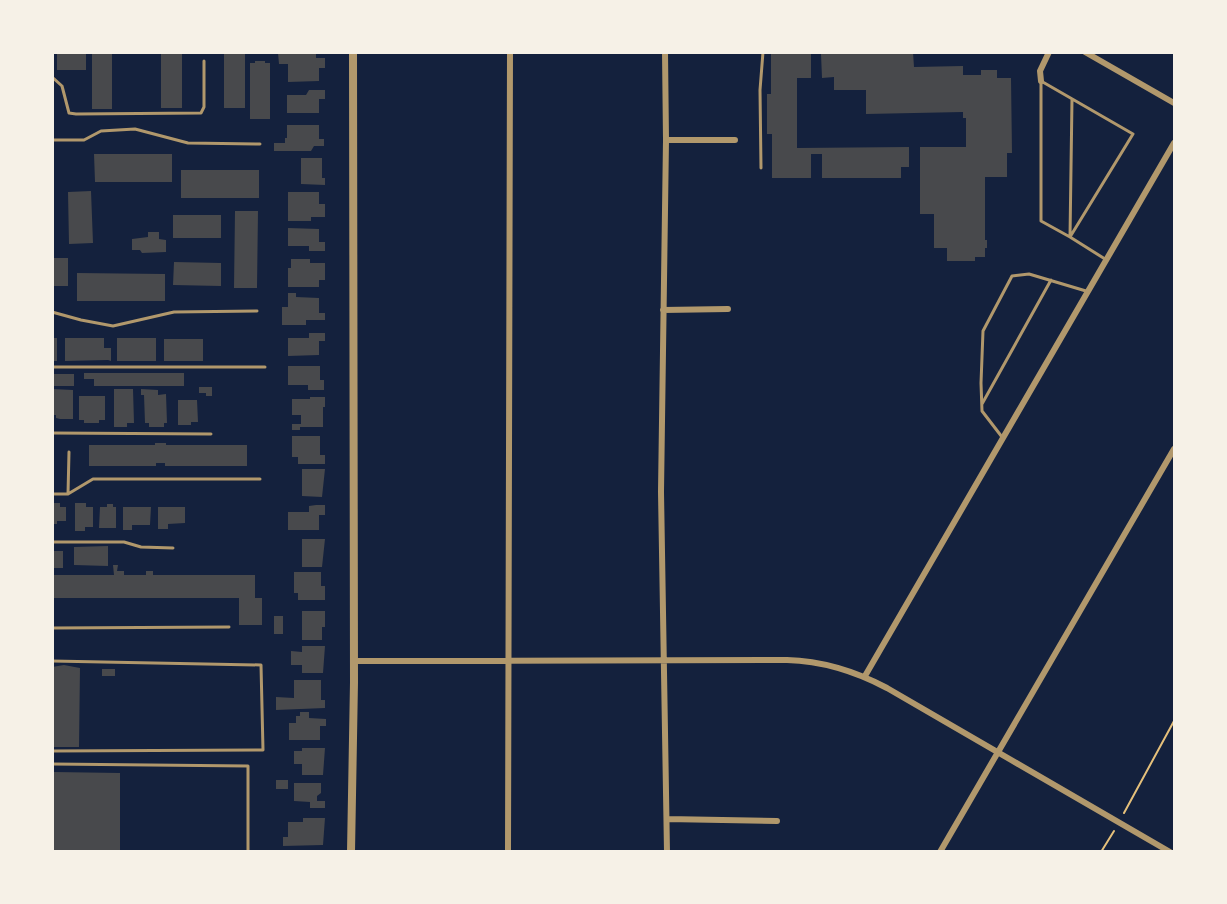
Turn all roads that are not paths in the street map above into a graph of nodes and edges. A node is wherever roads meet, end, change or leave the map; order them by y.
1 (353, 52) edge
2 (510, 52) edge
3 (665, 52) edge
4 (763, 52) edge
5 (1049, 52) edge
6 (1086, 52) edge
7 (204, 61) dead end
8 (52, 77) edge
9 (1041, 81) junction
10 (1072, 99) junction
11 (1174, 104) edge
12 (52, 140) edge
13 (666, 140) junction
14 (735, 140) dead end
15 (1174, 143) edge
16 (260, 144) dead end
17 (761, 168) dead end
18 (1070, 237) junction
19 (1106, 260) junction
20 (1051, 280) junction
21 (1088, 291) junction
22 (728, 309) dead end
23 (663, 310) junction
24 (257, 311) dead end
25 (52, 312) edge
26 (52, 367) edge
27 (265, 368) dead end
28 (982, 404) junction
29 (52, 434) edge
30 (211, 434) dead end
31 (1003, 438) junction
32 (1174, 449) edge
33 (69, 452) dead end
34 (260, 479) dead end
35 (52, 494) edge
36 (68, 494) junction
37 (52, 542) edge
38 (173, 548) dead end
39 (229, 627) dead end
40 (52, 628) edge
41 (52, 660) edge
42 (508, 660) junction
43 (665, 660) junction
44 (353, 661) junction
45 (864, 675) junction
46 (52, 751) edge
47 (998, 752) junction
48 (52, 764) edge
49 (667, 819) junction
50 (777, 821) dead end
51 (248, 852) edge
52 (351, 852) edge
53 (508, 852) edge
54 (667, 852) edge
55 (940, 852) edge
56 (1170, 852) edge

1 - 44 street
2 - 42 street
3 - 13 street
4 - 17 lane
5 - 9 street
6 - 11 street
7 - 8 lane
9 - 10 lane
9 - 18 lane
10 - 18 lane
10 - 18 lane
12 - 16 lane
13 - 14 street
13 - 23 street
15 - 19 street
18 - 19 lane
19 - 21 street
20 - 21 lane
20 - 28 lane
20 - 28 lane
21 - 31 street
22 - 23 street
23 - 43 street
24 - 25 lane
26 - 27 lane
28 - 31 lane
29 - 30 lane
31 - 45 street
32 - 47 street
33 - 36 lane
34 - 36 lane
35 - 36 lane
37 - 38 lane
39 - 40 lane
41 - 46 lane
42 - 43 street
42 - 44 street
42 - 53 street
43 - 45 street
43 - 49 street
44 - 52 street
45 - 47 street
47 - 55 street
47 - 56 street
48 - 51 lane
49 - 50 street
49 - 54 street

